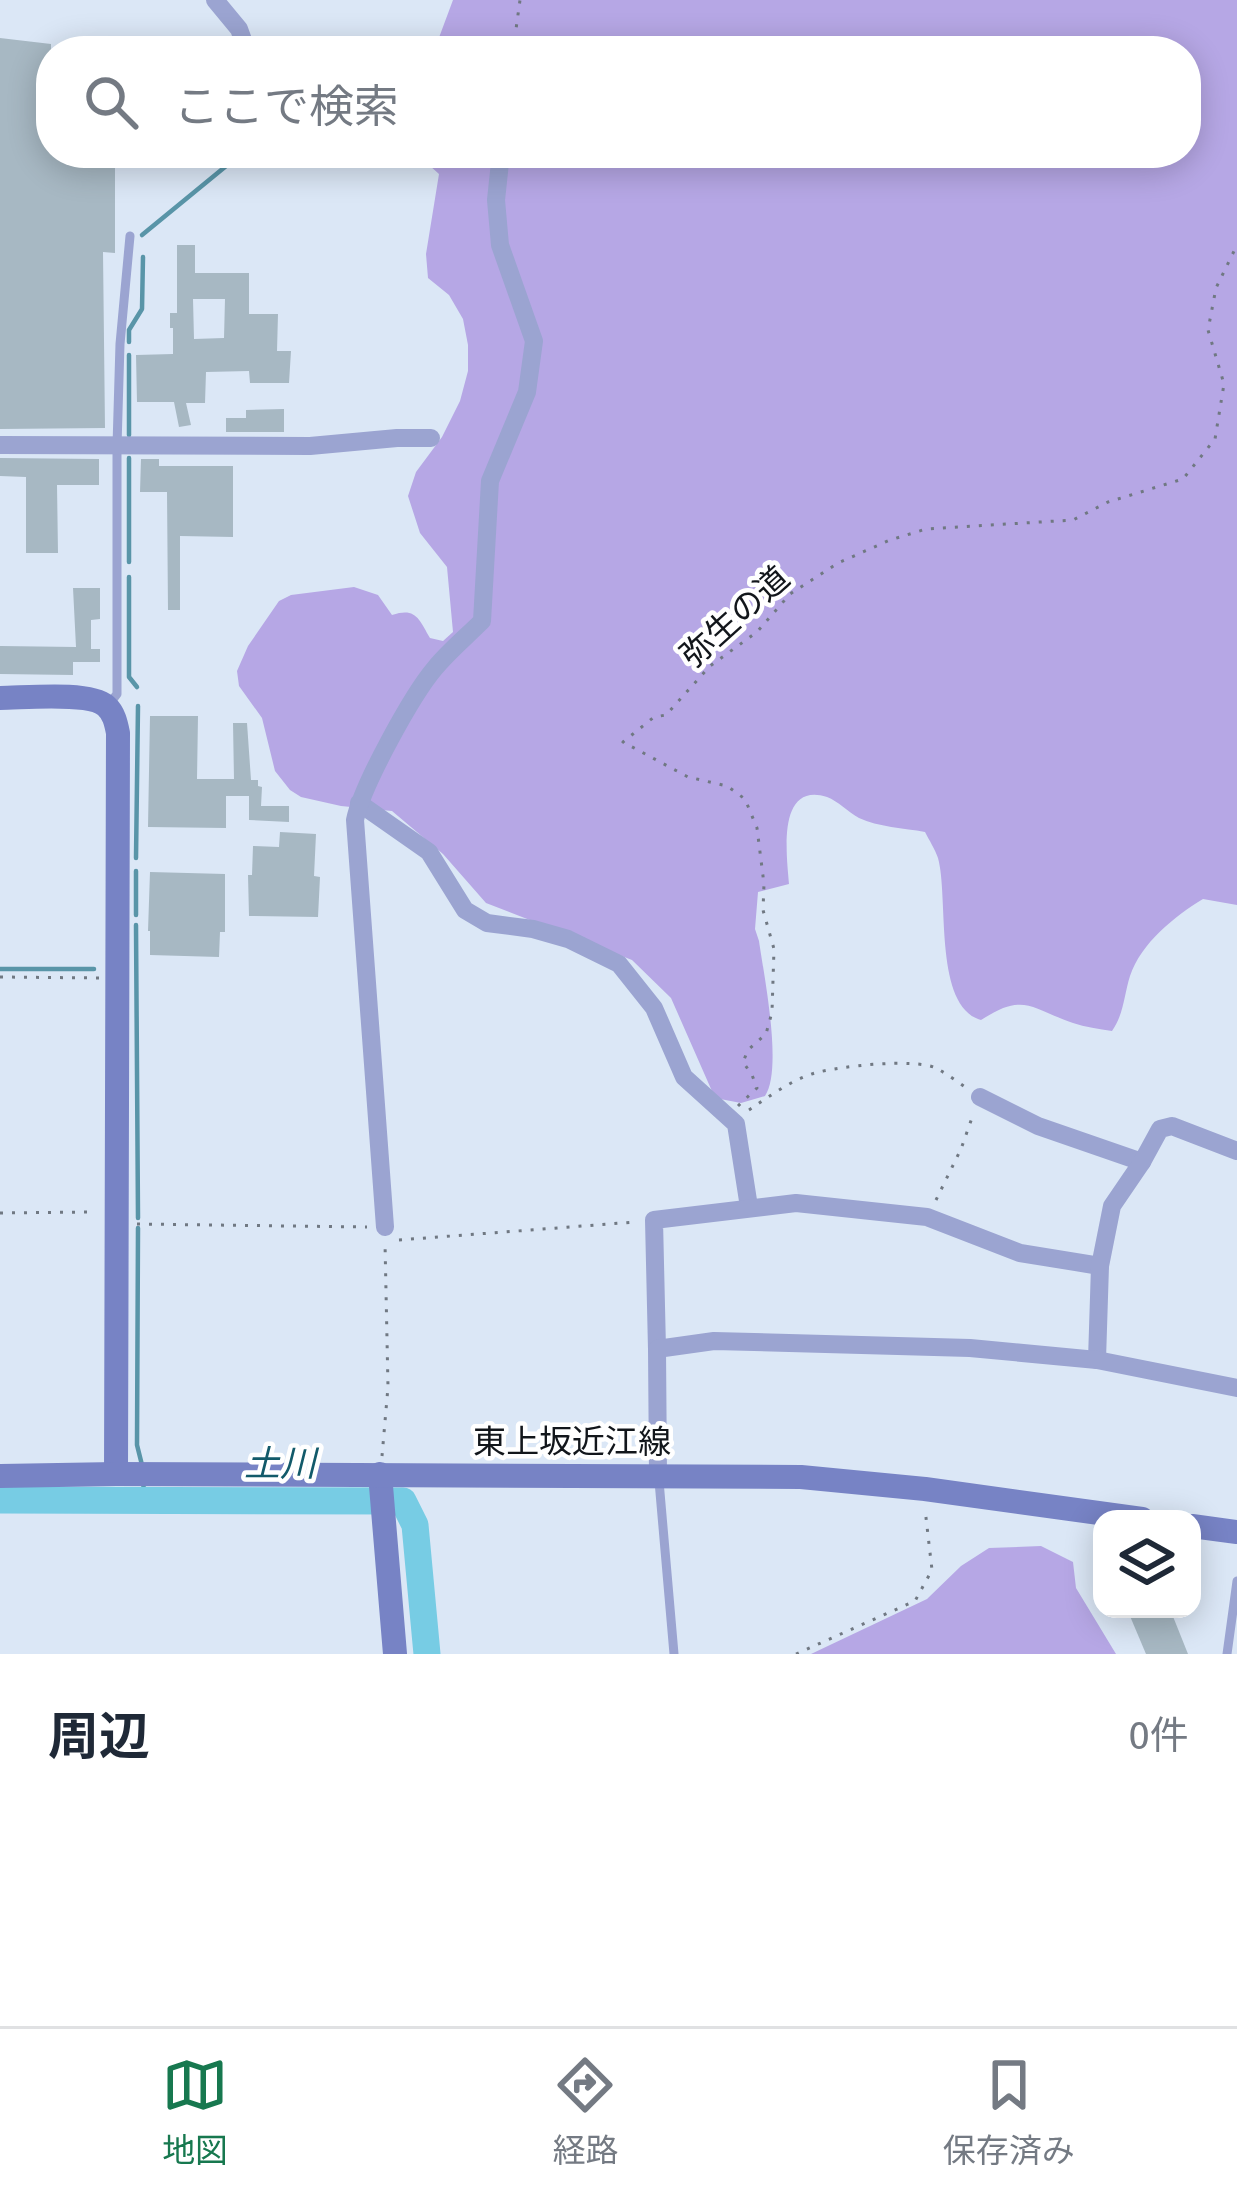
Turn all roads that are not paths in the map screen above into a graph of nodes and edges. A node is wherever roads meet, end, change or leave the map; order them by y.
1 (214, 0) edge
2 (242, 36) edge
3 (499, 168) edge
4 (130, 236) dead end
5 (431, 438) dead end
6 (0, 445) edge
7 (117, 446) junction
8 (0, 698) edge
9 (107, 707) junction
10 (359, 803) junction
11 (980, 1097) road end
12 (1237, 1151) edge
13 (1142, 1162) junction
14 (749, 1207) junction
15 (385, 1227) road end
16 (1100, 1266) junction
17 (657, 1349) junction
18 (1096, 1360) junction
19 (1237, 1388) edge
20 (131, 1474) junction
21 (0, 1476) edge
22 (658, 1476) junction
23 (381, 1482) junction
24 (1093, 1512) edge
25 (1201, 1527) edge
26 (1237, 1532) edge
27 (1237, 1581) edge
28 (395, 1654) edge
29 (674, 1654) edge
30 (1227, 1654) edge

1 - 2 street
3 - 10 street
4 - 7 lane
5 - 7 street
6 - 7 street
7 - 9 lane
8 - 9 main road
9 - 20 main road
10 - 14 street
10 - 15 street
11 - 13 street
12 - 13 street
13 - 16 street
14 - 16 street
14 - 17 street
16 - 18 street
17 - 18 street
17 - 22 street
18 - 19 street
20 - 21 main road, 東上坂近江線
20 - 23 main road, 東上坂近江線
22 - 23 main road, 東上坂近江線
22 - 24 main road, 東上坂近江線
22 - 29 lane
23 - 28 main road
25 - 26 main road
27 - 30 lane

